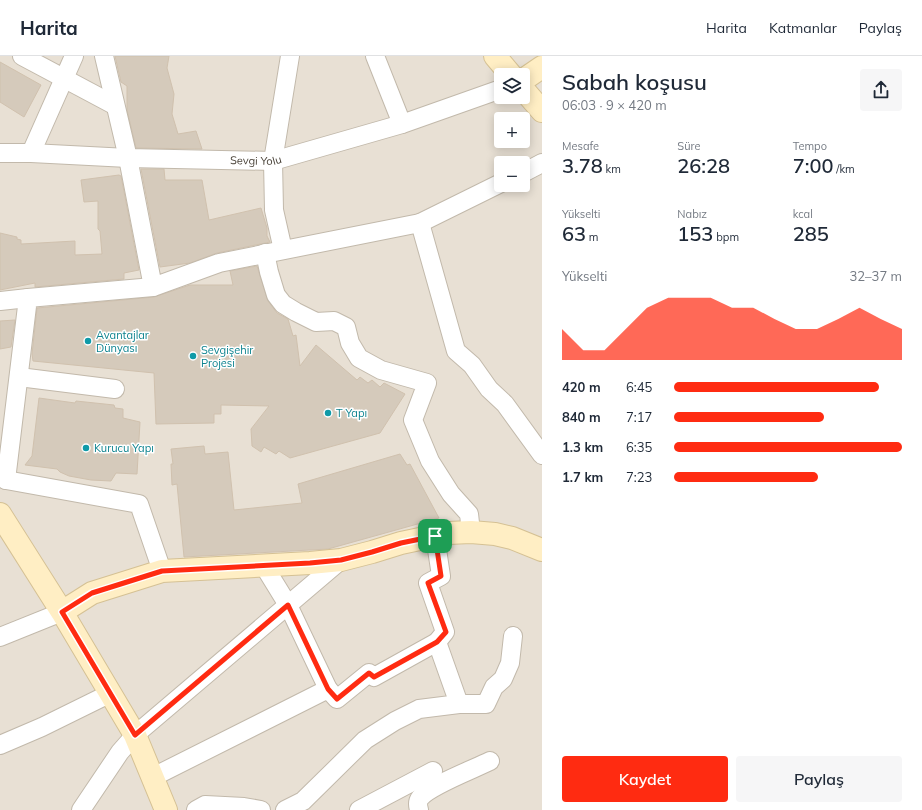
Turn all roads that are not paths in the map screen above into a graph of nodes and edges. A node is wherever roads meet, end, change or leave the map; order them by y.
1 (22, 56) edge
2 (74, 56) edge
3 (104, 56) edge
4 (290, 56) edge
5 (375, 56) edge
6 (494, 56) edge
7 (542, 67) edge
8 (505, 68) edge
9 (530, 75) edge
10 (64, 78) junction
11 (494, 92) edge
12 (530, 97) edge
13 (114, 105) junction
14 (542, 111) edge
15 (402, 124) junction
16 (0, 153) edge
17 (31, 153) junction
18 (128, 158) junction
19 (273, 161) junction
20 (542, 163) edge
21 (530, 169) edge
22 (494, 186) edge
23 (420, 223) junction
24 (274, 252) junction
25 (153, 287) junction
26 (28, 298) junction
27 (0, 301) edge
28 (19, 377) junction
29 (115, 388) dead end
30 (539, 445) edge
31 (3, 478) edge
32 (0, 514) edge
33 (471, 532) junction
34 (435, 536) junction
35 (542, 550) edge
36 (341, 560) junction
37 (264, 566) junction
38 (162, 571) junction
39 (288, 605) junction
40 (62, 612) junction
41 (513, 636) dead end
42 (0, 638) edge
43 (437, 642) junction
44 (328, 689) junction
45 (110, 693) junction
46 (459, 704) junction
47 (135, 735) junction
48 (0, 745) edge
49 (490, 761) dead end
50 (433, 770) dead end
51 (153, 777) junction
52 (306, 805) edge
53 (81, 810) edge
54 (166, 810) edge
55 (196, 810) edge
56 (261, 810) edge
57 (286, 810) edge
58 (359, 810) edge
59 (419, 810) edge

1 - 10 street
2 - 10 street
3 - 13 street
4 - 19 street
5 - 15 street
6 - 8 street
7 - 9 street
10 - 13 street
10 - 17 street
11 - 15 street, Sevgi Yolu
12 - 14 street
13 - 18 street
15 - 19 street, Sevgi Yolu
16 - 17 street, Sevgi Yolu
17 - 18 street, Sevgi Yolu
18 - 19 street, Sevgi Yolu
18 - 25 street
19 - 24 street
20 - 21 street
22 - 23 street
23 - 24 street
23 - 30 street
24 - 25 street
24 - 33 street
25 - 26 street
26 - 27 street
26 - 28 street
28 - 29 street
28 - 31 street
31 - 38 street
32 - 40 street
33 - 34 street
33 - 35 street
34 - 36 street
34 - 43 street
36 - 37 street
36 - 39 street
37 - 38 street
37 - 39 street
38 - 40 street
39 - 44 street
39 - 47 street
40 - 42 street
40 - 45 street
41 - 46 street
43 - 44 street
43 - 46 street
44 - 51 street
45 - 47 street
45 - 48 street
46 - 52 street
47 - 51 street
47 - 53 street
49 - 59 street
50 - 58 street
51 - 54 street
52 - 57 street
55 - 56 street

